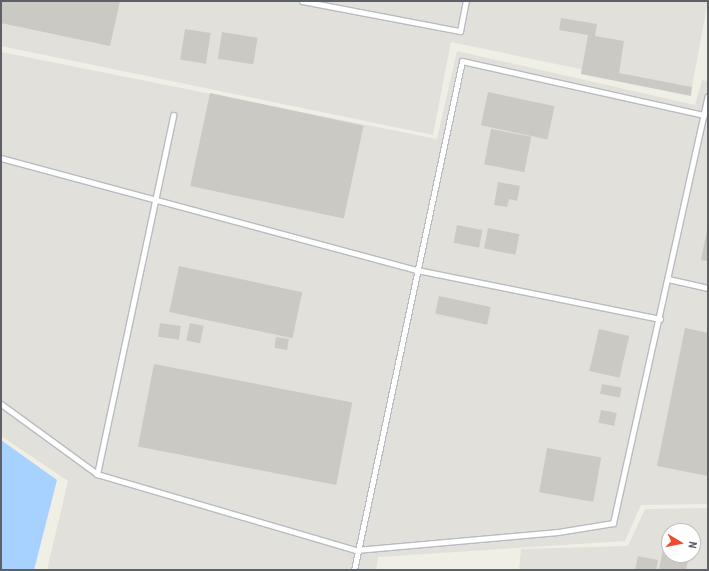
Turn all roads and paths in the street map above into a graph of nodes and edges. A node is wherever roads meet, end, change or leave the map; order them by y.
1 (302, 1) edge
2 (466, 1) edge
3 (708, 96) edge
4 (704, 115) junction
5 (172, 116) dead end
6 (1, 158) edge
7 (156, 198) junction
8 (417, 270) junction
9 (668, 279) junction
10 (708, 288) edge
11 (660, 319) junction
12 (1, 404) edge
13 (97, 474) junction
14 (356, 550) junction
15 (354, 570) edge

1 - 2 lane
3 - 4 lane
4 - 8 lane
4 - 9 lane
5 - 7 lane
6 - 7 lane
7 - 8 lane
7 - 13 lane
8 - 11 lane
8 - 14 lane
9 - 10 lane
9 - 11 lane
11 - 14 lane
12 - 13 lane
13 - 14 lane
14 - 15 lane

